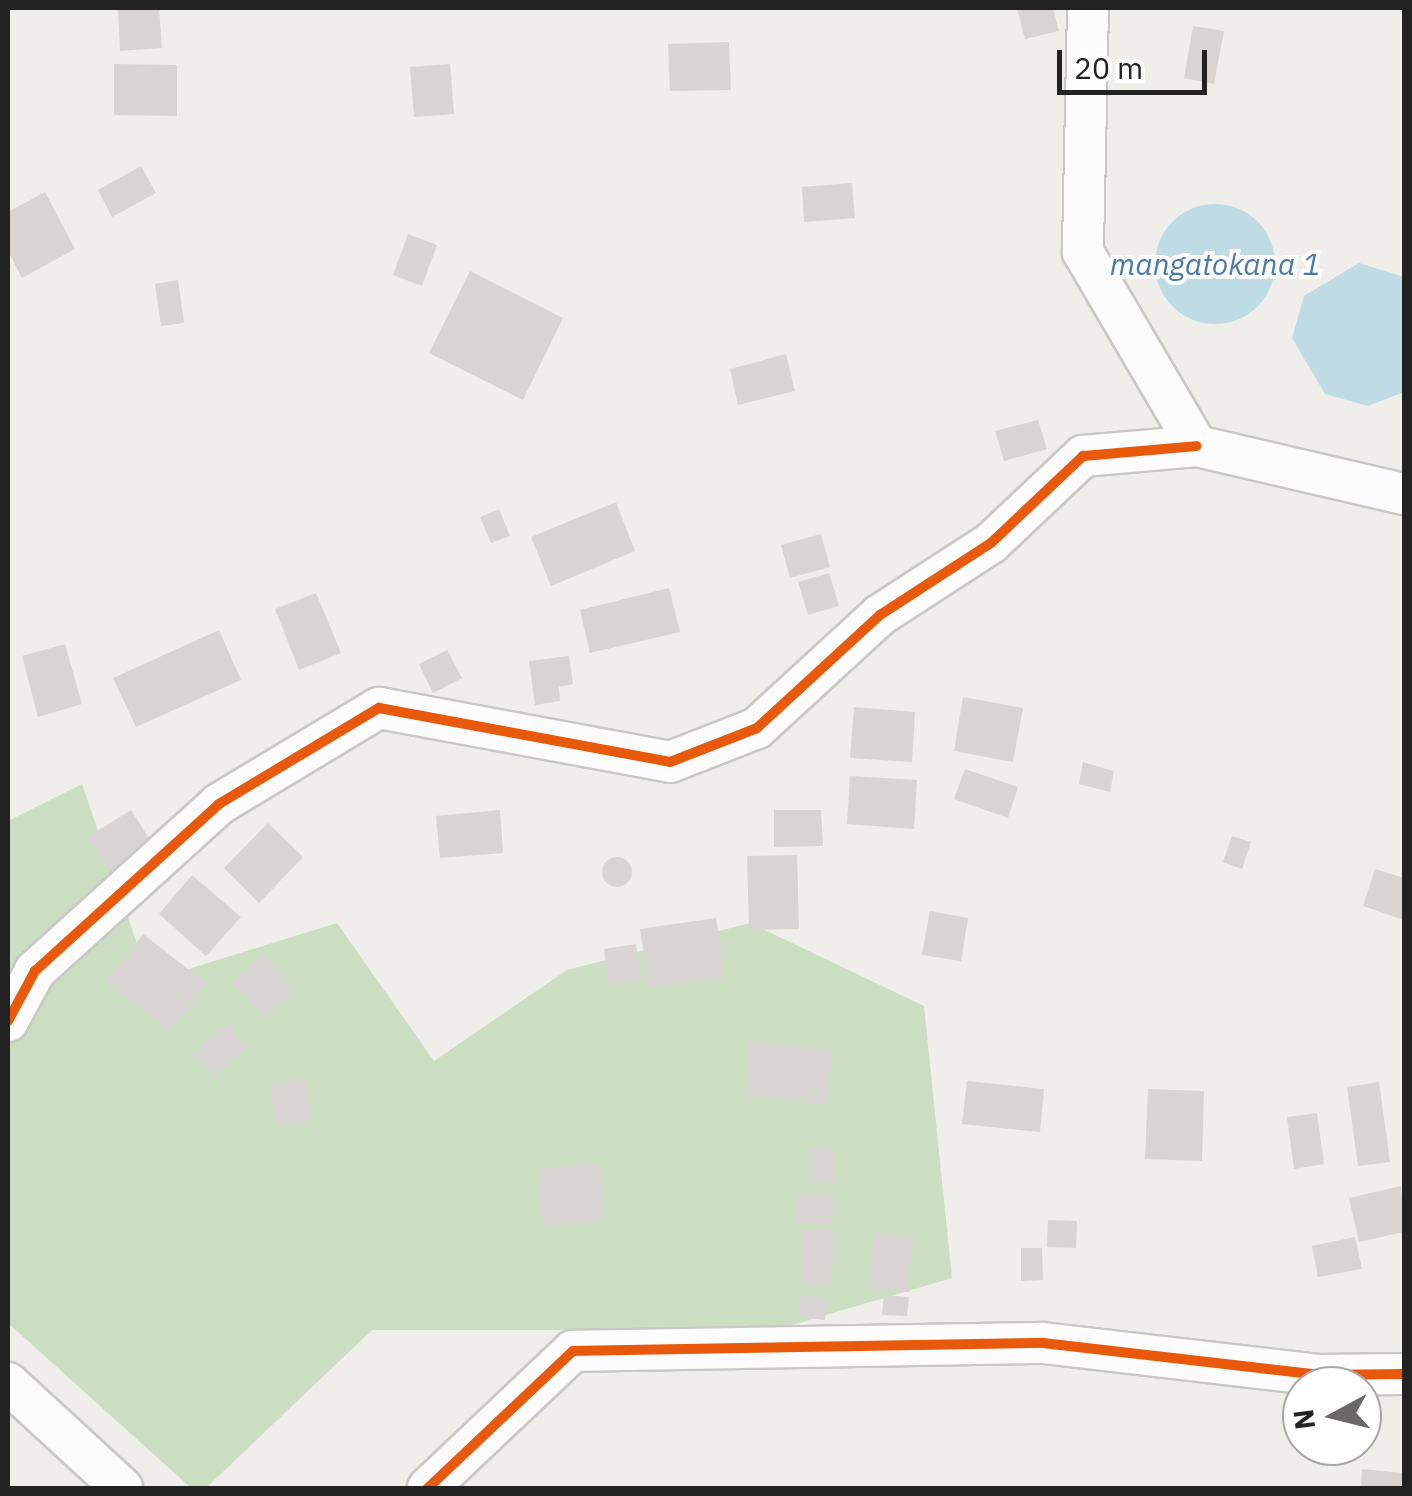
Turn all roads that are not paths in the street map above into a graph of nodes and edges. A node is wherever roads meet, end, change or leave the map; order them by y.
1 (1088, 8) edge
2 (1197, 446) junction
3 (1404, 494) edge
4 (8, 1021) edge
5 (1404, 1374) edge
6 (8, 1383) edge
7 (122, 1488) edge
8 (428, 1488) edge

1 - 2 street
2 - 3 street
2 - 4 street
5 - 8 street
6 - 7 street

